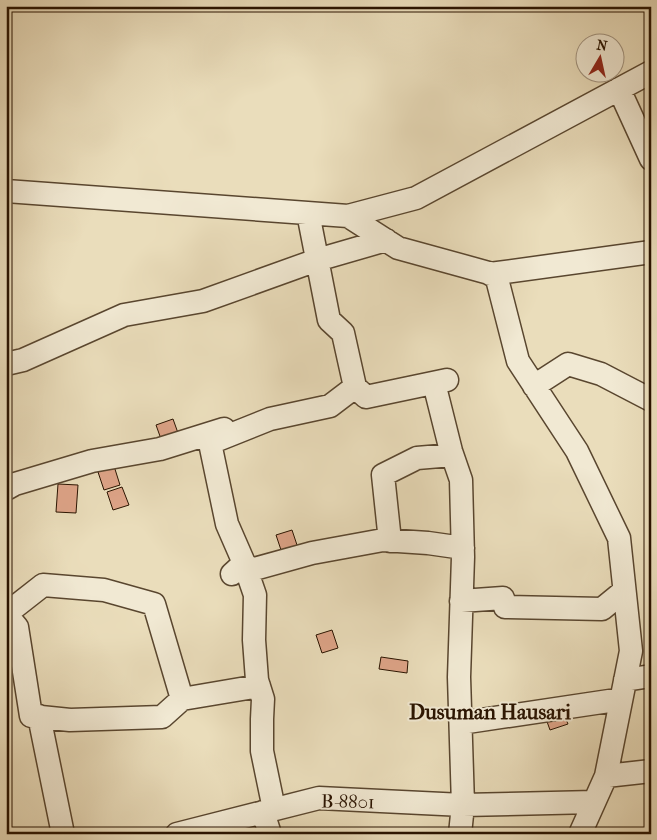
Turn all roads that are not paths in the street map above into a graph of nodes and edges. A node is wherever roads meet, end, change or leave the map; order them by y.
1 (651, 72) edge
2 (619, 89) junction
3 (651, 159) edge
4 (6, 191) edge
5 (308, 214) junction
6 (348, 216) junction
7 (386, 240) junction
8 (651, 252) edge
9 (317, 260) junction
10 (490, 274) junction
11 (6, 364) edge
12 (534, 386) junction
13 (355, 387) junction
14 (651, 400) edge
15 (236, 433) junction
16 (452, 455) junction
17 (6, 489) edge
18 (390, 541) junction
19 (463, 548) junction
20 (241, 570) junction
21 (624, 591) junction
22 (461, 601) junction
23 (6, 614) edge
24 (651, 676) edge
25 (259, 686) junction
26 (623, 691) junction
27 (182, 698) junction
28 (39, 716) junction
29 (461, 723) junction
30 (650, 772) edge
31 (606, 776) junction
32 (594, 802) junction
33 (463, 805) junction
34 (268, 811) junction
35 (63, 834) edge
36 (177, 834) edge
37 (270, 834) edge
38 (460, 834) edge
39 (580, 834) edge

1 - 2 street
2 - 3 street
2 - 6 street
4 - 5 street
5 - 6 street
5 - 9 street
6 - 7 street
7 - 9 street
7 - 10 street
8 - 10 street
9 - 11 street
9 - 13 street
10 - 12 street
12 - 14 street
12 - 21 street
13 - 15 street
13 - 16 street
15 - 17 street
15 - 20 street
16 - 18 street
16 - 19 street
18 - 19 street
18 - 20 street
19 - 22 street
20 - 25 street
21 - 22 street
21 - 26 street
22 - 29 street
23 - 27 street
23 - 28 street
24 - 26 street
25 - 27 street
25 - 34 street
26 - 29 street
26 - 31 street
27 - 28 street
28 - 35 street
29 - 33 street
30 - 31 street
31 - 32 street
32 - 33 street, B-8801
32 - 39 street
33 - 34 street, B-8801
33 - 38 street
34 - 36 street, B-8801
34 - 37 street

